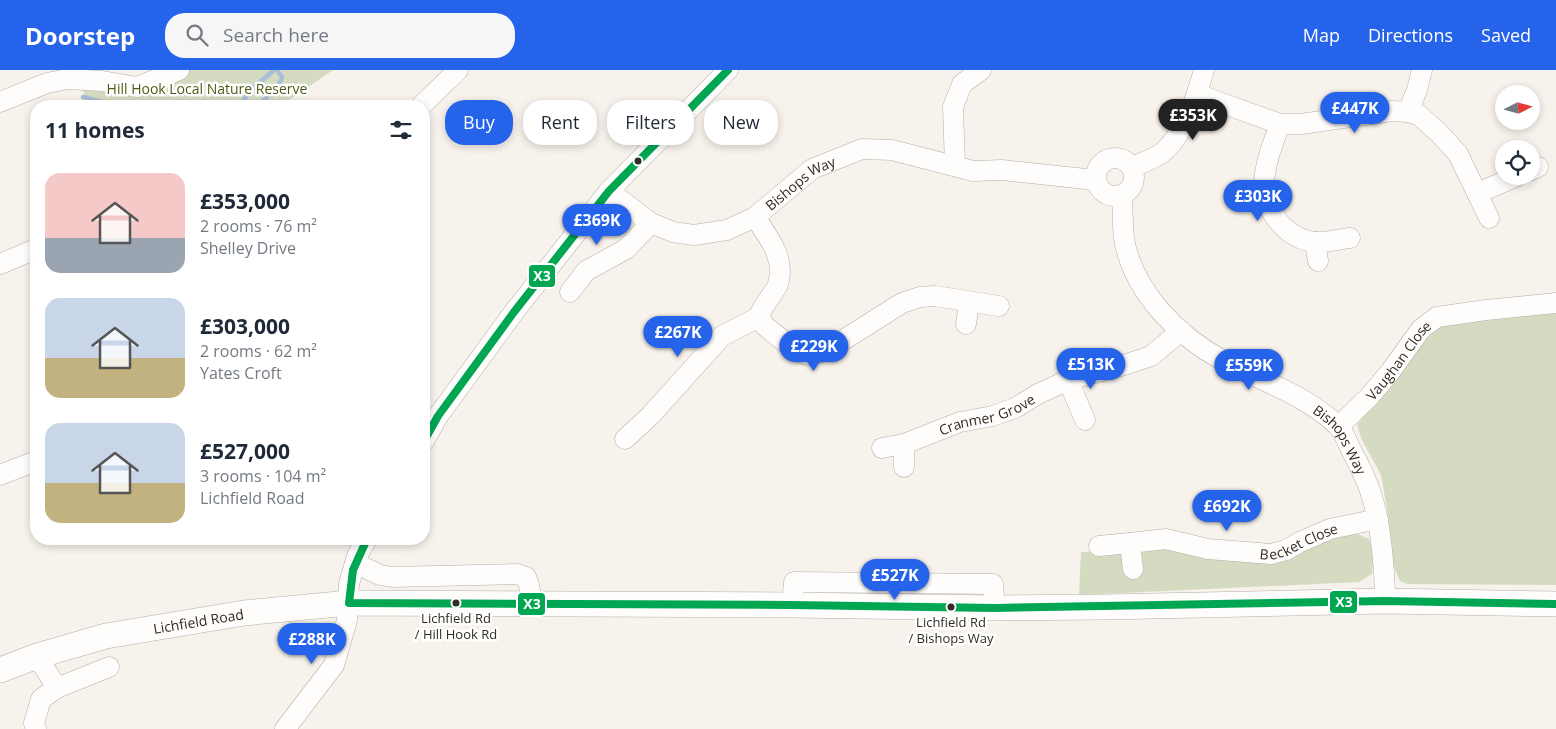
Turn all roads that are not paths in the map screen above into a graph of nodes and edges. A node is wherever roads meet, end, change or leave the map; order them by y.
1 (179, 70) edge
2 (458, 70) edge
3 (728, 70) edge
4 (981, 70) edge
5 (1204, 70) edge
6 (1422, 70) edge
7 (1196, 94) junction
8 (427, 100) edge
9 (0, 102) edge
10 (1408, 112) junction
11 (1280, 124) junction
12 (955, 166) junction
13 (1132, 167) junction
14 (1095, 180) junction
15 (1496, 185) edge
16 (609, 190) junction
17 (1478, 193) junction
18 (1122, 195) junction
19 (755, 217) junction
20 (1489, 218) dead end
21 (651, 223) junction
22 (1350, 238) dead end
23 (30, 251) edge
24 (1, 259) edge
25 (570, 292) dead end
26 (969, 302) junction
27 (1556, 303) edge
28 (999, 306) dead end
29 (759, 317) junction
30 (966, 324) dead end
31 (1181, 331) junction
32 (1068, 380) junction
33 (1083, 416) dead end
34 (1339, 426) junction
35 (430, 430) edge
36 (625, 439) dead end
37 (904, 444) junction
38 (882, 448) dead end
39 (30, 463) edge
40 (904, 467) dead end
41 (0, 475) edge
42 (1378, 519) junction
43 (1130, 543) junction
44 (364, 545) edge
45 (1099, 546) dead end
46 (355, 563) junction
47 (1133, 569) dead end
48 (1385, 601) junction
49 (349, 603) junction
50 (532, 603) junction
51 (1556, 604) edge
52 (37, 656) junction
53 (109, 667) dead end
54 (0, 670) edge
55 (58, 688) junction
56 (36, 729) edge
57 (285, 729) edge

1 - 9 street
2 - 8 street
3 - 16 street
4 - 12 street
5 - 7 street
6 - 10 street
7 - 11 street
7 - 13 street
10 - 11 street
10 - 17 street
11 - 22 street
12 - 14 street, Bishops Way
12 - 19 street, Bishops Way
13 - 14 street
13 - 18 street
14 - 18 street
15 - 17 street
16 - 21 street, Bishops Way
16 - 35 street
17 - 20 street
18 - 31 street, Bishops Way
19 - 21 street, Bishops Way
19 - 29 street
21 - 25 street
23 - 24 street
26 - 28 street
26 - 29 street
26 - 30 street
27 - 34 street, Vaughan Close
29 - 36 street
31 - 32 street, Cranmer Grove
31 - 34 street, Bishops Way
32 - 33 street
32 - 37 street, Cranmer Grove
34 - 42 street, Bishops Way
37 - 38 street, Cranmer Grove
37 - 40 street
39 - 41 street
42 - 43 street, Becket Close
42 - 48 street, Bishops Way
43 - 45 street, Becket Close
43 - 47 street
44 - 46 street
46 - 49 street
46 - 50 street
48 - 50 main road, Lichfield Road
48 - 51 main road, Lichfield Road
49 - 50 main road, Lichfield Road
49 - 52 main road, Lichfield Road
49 - 57 street
52 - 54 main road, Lichfield Road
52 - 55 street
53 - 55 street
55 - 56 street

